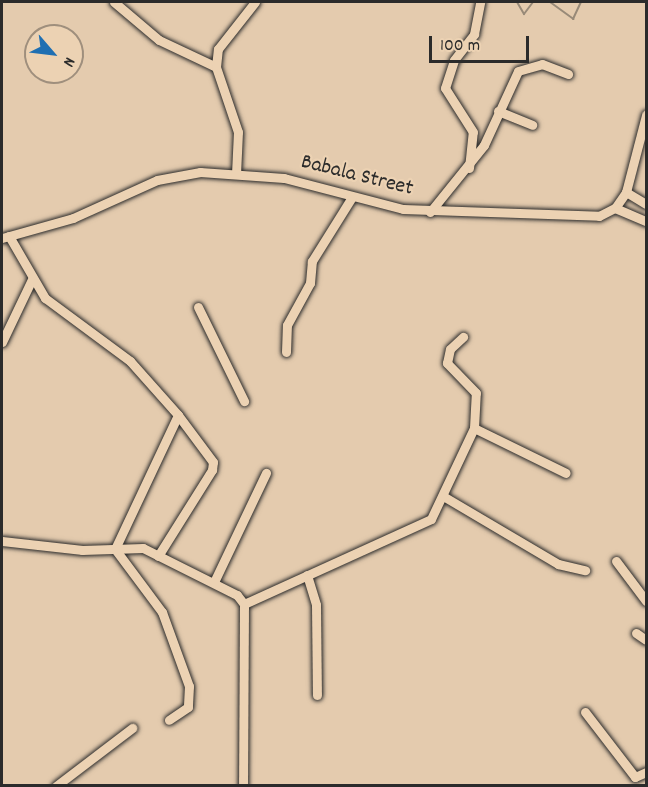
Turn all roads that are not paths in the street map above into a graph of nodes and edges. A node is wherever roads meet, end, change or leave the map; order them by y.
1 (114, 2) edge
2 (255, 2) edge
3 (480, 2) edge
4 (216, 67) junction
5 (568, 74) dead end
6 (498, 111) junction
7 (646, 116) edge
8 (532, 125) dead end
9 (469, 168) junction
10 (236, 174) junction
11 (626, 192) junction
12 (352, 197) junction
13 (646, 204) edge
14 (615, 208) junction
15 (430, 212) junction
16 (646, 221) edge
17 (5, 237) edge
18 (32, 279) junction
19 (198, 307) dead end
20 (463, 337) dead end
21 (2, 342) edge
22 (286, 352) dead end
23 (244, 401) dead end
24 (178, 415) junction
25 (474, 428) junction
26 (266, 473) dead end
27 (566, 473) dead end
28 (443, 496) junction
29 (2, 541) edge
30 (115, 549) junction
31 (159, 556) junction
32 (616, 561) dead end
33 (585, 570) dead end
34 (307, 575) junction
35 (214, 582) junction
36 (646, 601) edge
37 (244, 604) junction
38 (636, 633) dead end
39 (646, 640) edge
40 (317, 695) dead end
41 (585, 712) dead end
42 (169, 720) dead end
43 (132, 728) dead end
44 (646, 772) edge
45 (56, 786) edge
46 (243, 786) edge

1 - 4 street
2 - 4 street
3 - 9 street
4 - 10 street
5 - 6 street
6 - 8 street
6 - 9 street
7 - 11 street
9 - 15 street
10 - 12 street, Babala Street
10 - 17 street, Babala Street
11 - 13 street
11 - 14 street
12 - 15 street, Babala Street
12 - 22 street
14 - 15 street, Babala Street
14 - 16 street
17 - 18 street
18 - 21 street
18 - 24 street
19 - 23 street
20 - 25 street
24 - 30 street
24 - 31 street
25 - 27 street
25 - 28 street
26 - 35 street
28 - 33 street
28 - 34 street
29 - 30 street
30 - 31 street
30 - 42 street
31 - 35 street
32 - 36 street
34 - 37 street
34 - 40 street
35 - 37 street
37 - 46 street
38 - 39 street
41 - 44 street
43 - 45 street

